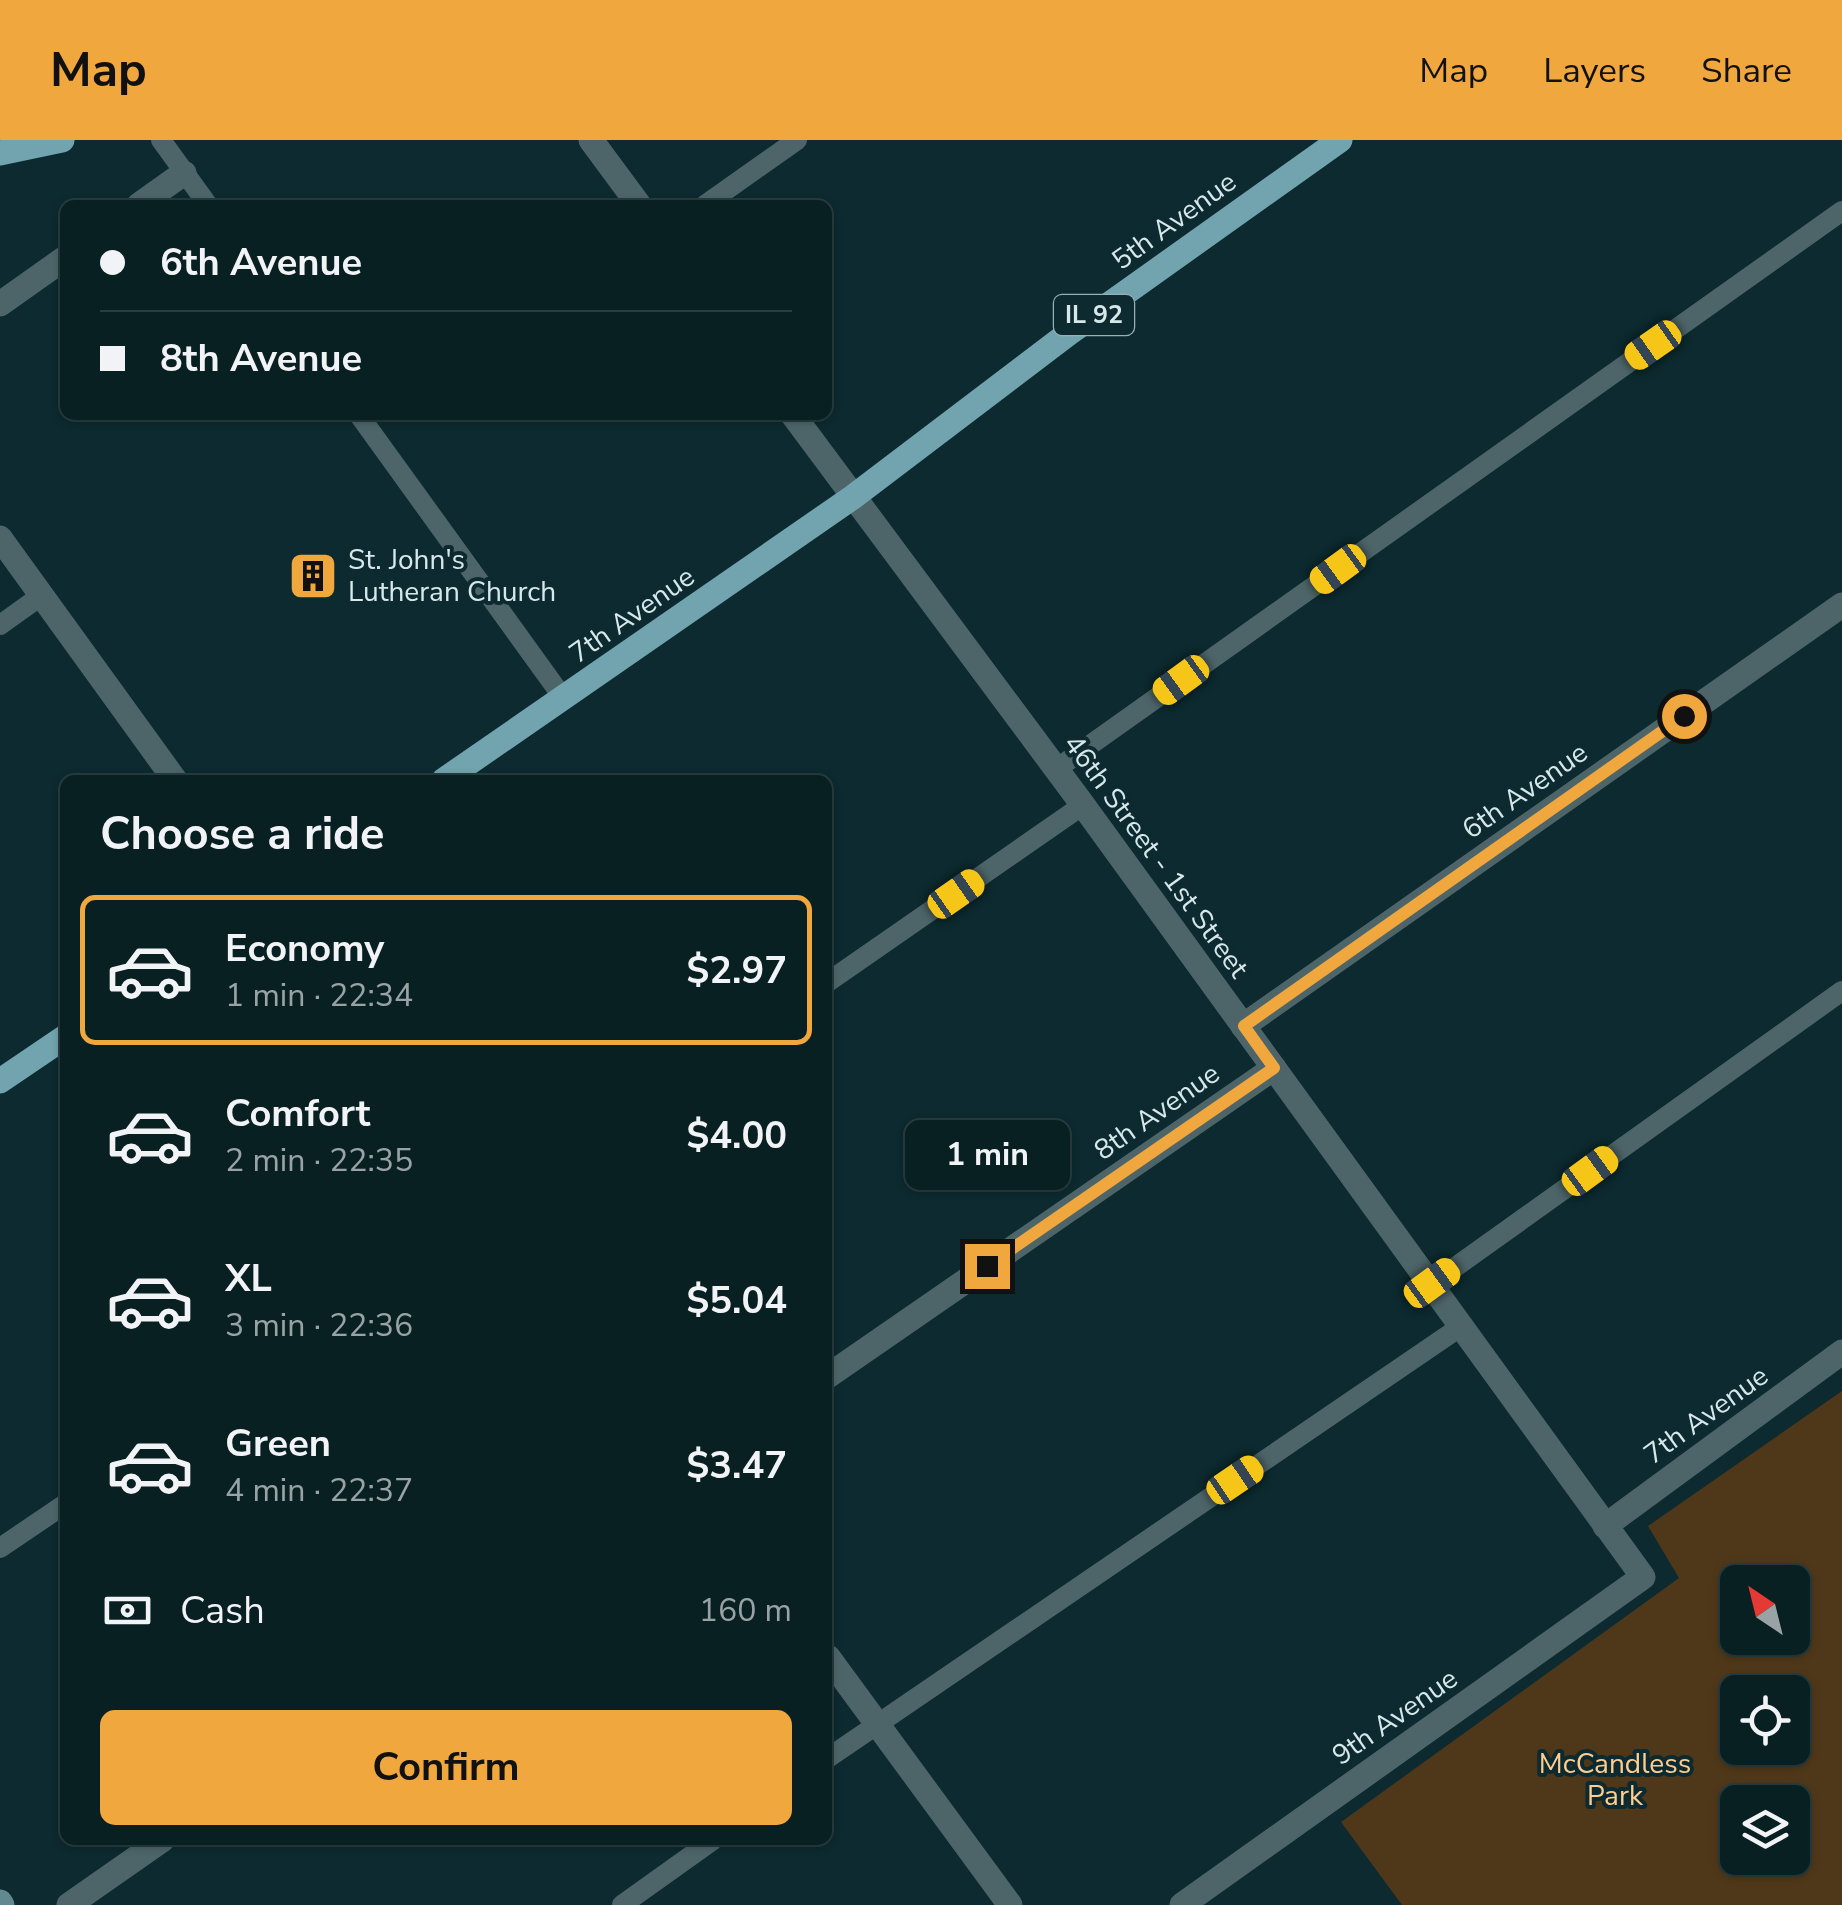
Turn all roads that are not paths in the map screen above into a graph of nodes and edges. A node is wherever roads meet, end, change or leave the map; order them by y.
1 (62, 140) edge
2 (161, 140) edge
3 (591, 140) edge
4 (797, 140) edge
5 (1340, 140) edge
6 (0, 153) edge
7 (184, 172) junction
8 (146, 200) edge
9 (204, 200) edge
10 (635, 200) edge
11 (712, 200) edge
12 (1842, 211) edge
13 (60, 262) edge
14 (0, 304) edge
15 (363, 420) edge
16 (797, 420) edge
17 (853, 496) junction
18 (0, 538) edge
19 (42, 595) junction
20 (1842, 604) edge
21 (0, 624) edge
22 (564, 699) junction
23 (1055, 770) junction
24 (171, 775) edge
25 (451, 775) edge
26 (1084, 806) junction
27 (832, 979) edge
28 (1842, 991) edge
29 (1244, 1026) junction
30 (60, 1040) edge
31 (1274, 1068) junction
32 (0, 1082) edge
33 (1432, 1283) junction
34 (1463, 1324) junction
35 (1842, 1352) edge
36 (832, 1373) edge
37 (60, 1507) edge
38 (1605, 1526) junction
39 (0, 1548) edge
40 (1643, 1578) joint
41 (832, 1662) edge
42 (876, 1723) junction
43 (832, 1755) edge
44 (155, 1845) edge
45 (706, 1845) edge
46 (68, 1905) edge
47 (622, 1905) edge
48 (1010, 1905) edge
49 (1182, 1905) edge

1 - 6 main road
2 - 7 lane
3 - 10 street
4 - 11 lane
5 - 17 main road, 5th Avenue / IL 92
7 - 8 street
7 - 9 lane
12 - 23 lane
13 - 14 street
15 - 22 lane
16 - 17 street, 46th Street - 1st Street
17 - 22 main road, 7th Avenue / IL 92
17 - 23 street, 46th Street - 1st Street
18 - 19 street
19 - 21 lane
19 - 24 street
20 - 29 street, 6th Avenue
22 - 25 main road, 7th Avenue / IL 92
23 - 26 street, 46th Street - 1st Street
26 - 27 lane
26 - 29 street, 46th Street - 1st Street
28 - 33 lane
29 - 31 street, 46th Street - 1st Street
30 - 32 main road
31 - 33 street, 46th Street - 1st Street
31 - 36 street, 8th Avenue
33 - 34 street, 46th Street - 1st Street
34 - 38 street, 46th Street - 1st Street
34 - 42 lane
35 - 38 street, 7th Avenue
37 - 39 lane
38 - 40 street, 46th Street - 1st Street
40 - 49 street, 9th Avenue
41 - 42 street
42 - 43 lane
42 - 48 street
44 - 46 street
45 - 47 lane

